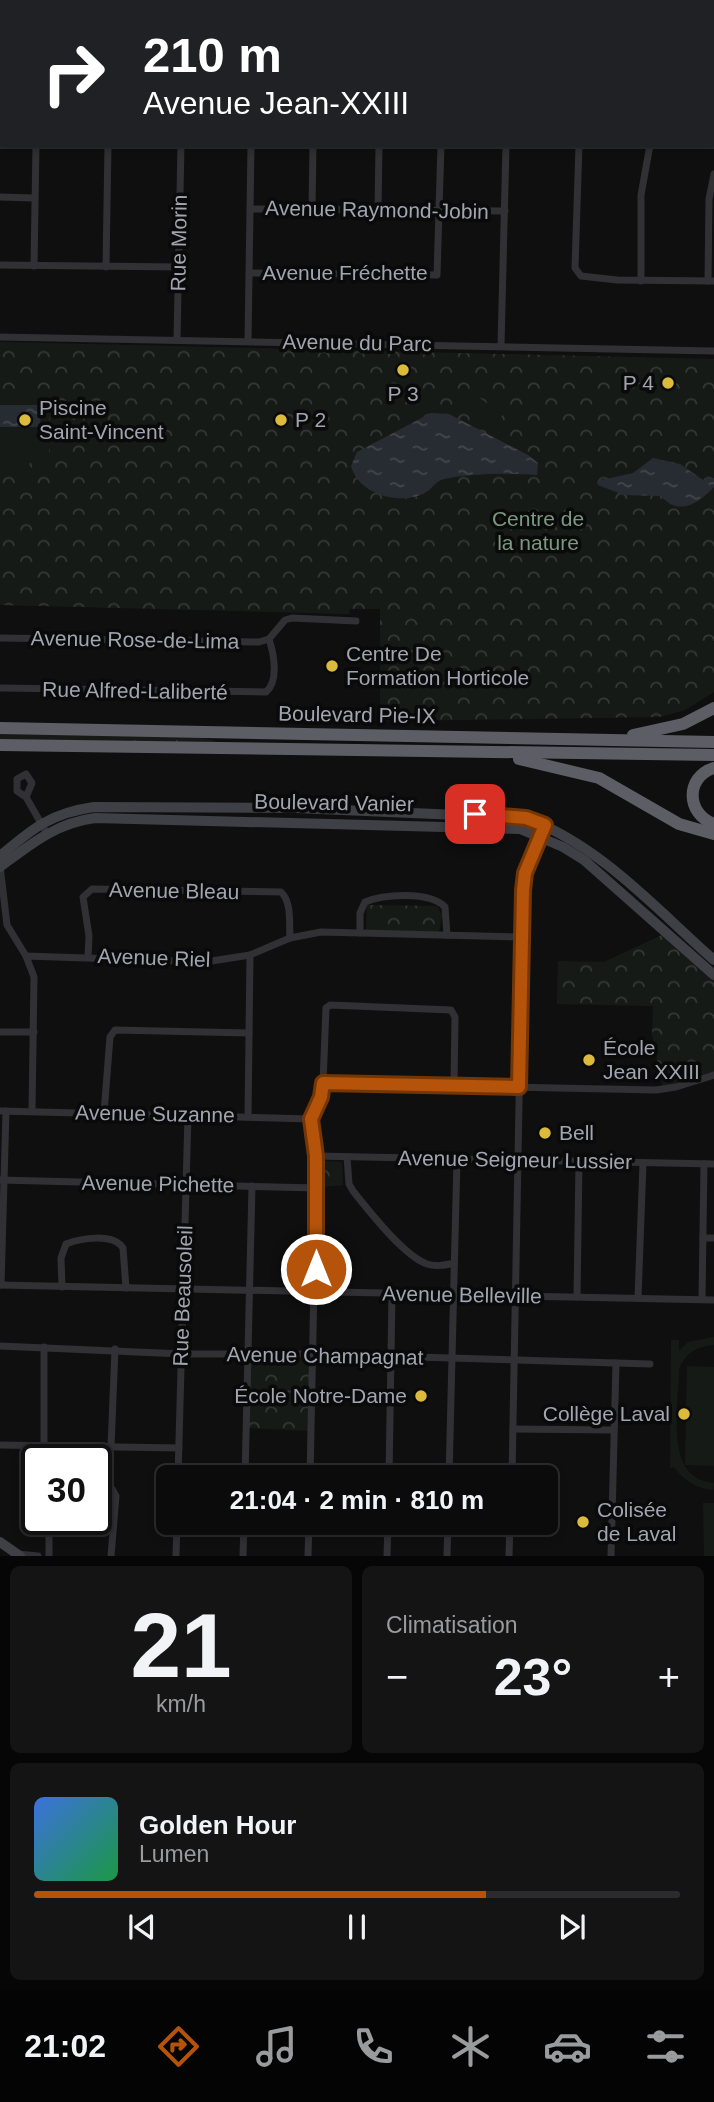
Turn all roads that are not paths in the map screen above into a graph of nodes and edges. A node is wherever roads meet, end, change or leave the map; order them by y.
1 (36, 147) edge
2 (108, 147) edge
3 (181, 147) edge
4 (251, 147) edge
5 (313, 147) edge
6 (379, 147) edge
7 (441, 147) edge
8 (506, 147) edge
9 (579, 147) edge
10 (650, 147) edge
11 (714, 174) edge
12 (0, 197) edge
13 (34, 198) junction
14 (250, 209) junction
15 (312, 209) junction
16 (378, 210) junction
17 (440, 210) junction
18 (505, 211) junction
19 (0, 265) edge
20 (34, 266) junction
21 (106, 267) junction
22 (179, 267) junction
23 (249, 273) junction
24 (641, 281) junction
25 (711, 281) edge
26 (0, 337) edge
27 (177, 340) junction
28 (248, 341) junction
29 (501, 346) junction
30 (714, 351) edge
31 (356, 621) dead end
32 (0, 638) edge
33 (269, 639) junction
34 (0, 688) edge
35 (714, 708) edge
36 (0, 728) edge
37 (609, 740) junction
38 (714, 742) edge
39 (0, 745) edge
40 (491, 753) junction
41 (714, 755) edge
42 (714, 768) edge
43 (26, 797) dead end
44 (40, 822) junction
45 (714, 824) edge
46 (545, 825) junction
47 (46, 832) junction
48 (714, 834) edge
49 (540, 836) junction
50 (0, 856) edge
51 (0, 867) edge
52 (360, 933) junction
53 (447, 935) junction
54 (522, 937) junction
55 (290, 938) junction
56 (250, 954) junction
57 (26, 956) junction
58 (88, 957) junction
59 (713, 958) edge
60 (704, 966) junction
61 (714, 975) edge
62 (0, 1032) edge
63 (34, 1032) junction
64 (249, 1033) junction
65 (714, 1075) edge
66 (323, 1083) junction
67 (454, 1085) junction
68 (519, 1087) junction
69 (3, 1111) edge
70 (32, 1111) junction
71 (104, 1113) junction
72 (188, 1115) junction
73 (248, 1116) junction
74 (311, 1119) junction
75 (316, 1156) junction
76 (347, 1157) junction
77 (457, 1159) junction
78 (517, 1160) junction
79 (579, 1162) junction
80 (643, 1163) junction
81 (704, 1164) junction
82 (714, 1164) edge
83 (2, 1180) edge
84 (186, 1185) junction
85 (251, 1186) junction
86 (316, 1188) junction
87 (703, 1226) junction
88 (714, 1226) edge
89 (703, 1238) junction
90 (714, 1238) edge
91 (454, 1263) junction
92 (0, 1285) edge
93 (62, 1287) junction
94 (126, 1288) junction
95 (183, 1290) junction
96 (249, 1291) junction
97 (316, 1292) junction
98 (392, 1294) junction
99 (454, 1295) junction
100 (514, 1296) junction
101 (577, 1297) junction
102 (638, 1298) junction
103 (702, 1299) junction
104 (714, 1300) edge
105 (0, 1346) edge
106 (44, 1347) junction
107 (115, 1349) junction
108 (182, 1354) junction
109 (248, 1354) junction
110 (314, 1354) junction
111 (391, 1357) junction
112 (452, 1358) junction
113 (513, 1360) junction
114 (616, 1363) junction
115 (650, 1364) dead end
116 (513, 1429) junction
117 (613, 1430) junction
118 (44, 1444) edge
119 (111, 1444) edge
120 (0, 1445) edge
121 (21, 1445) edge
122 (112, 1447) edge
123 (179, 1448) junction
124 (178, 1465) edge
125 (245, 1465) edge
126 (310, 1465) edge
127 (388, 1465) edge
128 (449, 1465) edge
129 (512, 1465) edge
130 (112, 1489) edge
131 (48, 1535) edge
132 (177, 1535) edge
133 (244, 1535) edge
134 (309, 1535) edge
135 (388, 1535) edge
136 (448, 1535) edge
137 (510, 1535) edge
138 (0, 1542) edge
139 (19, 1555) edge
140 (38, 1556) edge
141 (49, 1556) edge
142 (111, 1556) edge
143 (176, 1556) edge
144 (243, 1556) edge
145 (308, 1556) edge
146 (387, 1556) edge
147 (447, 1556) edge
148 (509, 1556) edge
149 (611, 1556) edge

1 - 13 street
2 - 21 street
3 - 22 street, Rue Morin
4 - 14 street
5 - 15 street
6 - 16 street
7 - 17 street, Avenue Fréchette
8 - 18 street
9 - 24 street
10 - 24 street
11 - 25 street
12 - 13 street
13 - 20 street
14 - 15 street, Avenue Raymond-Jobin
14 - 23 street
15 - 16 street, Avenue Raymond-Jobin
16 - 17 street, Avenue Raymond-Jobin
17 - 18 street, Avenue Raymond-Jobin
17 - 23 street, Avenue Fréchette
18 - 29 street
19 - 20 street
20 - 21 street
21 - 22 street
22 - 27 street, Rue Morin
23 - 28 street
24 - 25 street
26 - 27 street, Avenue du Parc
27 - 28 street, Avenue du Parc
28 - 29 street, Avenue du Parc
29 - 30 street, Avenue du Parc
31 - 33 street
32 - 33 street, Avenue Rose-de-Lima
33 - 34 street, Rue Alfred-Laliberté
35 - 37 highway
36 - 37 highway, Boulevard Pie-IX
37 - 38 highway, Boulevard Pie-IX
39 - 40 highway, Boulevard Pie-IX
40 - 41 highway, Boulevard Pie-IX
40 - 48 highway
42 - 45 highway
43 - 44 street
44 - 46 street, Boulevard Vanier
44 - 47 street
44 - 50 street, Boulevard Vanier
46 - 49 street
46 - 59 street, Boulevard Vanier
47 - 49 street, Boulevard Vanier
47 - 51 street, Boulevard Vanier
49 - 54 street
49 - 60 street, Boulevard Vanier
51 - 57 street
52 - 53 street, Avenue Riel
52 - 53 street
52 - 55 street, Avenue Riel
53 - 54 street, Avenue Riel
54 - 68 street
55 - 56 street, Avenue Riel
55 - 58 street, Avenue Bleau
56 - 58 street, Avenue Riel
56 - 64 street
57 - 58 street, Avenue Riel
57 - 63 street
59 - 60 street
60 - 61 street, Boulevard Vanier
62 - 63 street
63 - 70 street
64 - 71 street
64 - 73 street
65 - 68 street
66 - 67 street
66 - 67 street
66 - 74 street
67 - 68 street
68 - 78 street
69 - 70 street, Avenue Suzanne
69 - 83 street
70 - 71 street, Avenue Suzanne
71 - 72 street, Avenue Suzanne
72 - 73 street, Avenue Suzanne
72 - 84 street, Rue Beausoleil
73 - 74 street, Avenue Suzanne
74 - 75 street
75 - 76 street, Avenue Seigneur Lussier
75 - 86 street
76 - 77 street, Avenue Seigneur Lussier
76 - 91 street
77 - 78 street, Avenue Seigneur Lussier
77 - 91 street
78 - 79 street, Avenue Seigneur Lussier
78 - 100 street
79 - 80 street, Avenue Seigneur Lussier
79 - 101 street
80 - 81 street, Avenue Seigneur Lussier
80 - 102 street
81 - 82 street, Avenue Seigneur Lussier
81 - 87 street
83 - 84 street, Avenue Pichette
83 - 92 street
84 - 85 street, Avenue Pichette
84 - 95 street, Rue Beausoleil
85 - 86 street, Avenue Pichette
85 - 96 street
86 - 97 street
87 - 88 street
87 - 89 street
89 - 90 street
89 - 103 street
91 - 99 street
92 - 93 street, Avenue Belleville
93 - 94 street, Avenue Belleville
93 - 94 street
94 - 95 street, Avenue Belleville
95 - 96 street, Avenue Belleville
95 - 108 street, Rue Beausoleil
96 - 97 street, Avenue Belleville
96 - 109 street
97 - 98 street, Avenue Belleville
97 - 110 street
98 - 99 street, Avenue Belleville
98 - 111 street
99 - 100 street, Avenue Belleville
99 - 112 street
100 - 101 street, Avenue Belleville
100 - 113 street
101 - 102 street, Avenue Belleville
102 - 103 street, Avenue Belleville
103 - 104 street, Avenue Belleville
105 - 106 street, Avenue Champagnat
106 - 107 street, Avenue Champagnat
106 - 118 street
107 - 108 street, Avenue Champagnat
107 - 119 street
108 - 109 street, Avenue Champagnat
108 - 123 street, Rue Beausoleil
109 - 110 street, Avenue Champagnat
109 - 125 street
110 - 111 street, Avenue Champagnat
110 - 126 street
111 - 112 street, Avenue Champagnat
111 - 127 street
112 - 113 street, Avenue Champagnat
112 - 128 street
113 - 114 street, Avenue Champagnat
113 - 116 street
114 - 115 street, Avenue Champagnat
114 - 117 street
116 - 117 street
116 - 129 street
117 - 149 street
120 - 121 street
122 - 123 street
123 - 124 street, Rue Beausoleil
130 - 142 street
131 - 141 street
132 - 143 street
133 - 144 street
134 - 145 street
135 - 146 street
136 - 147 street
137 - 148 street
138 - 139 street
139 - 140 street

